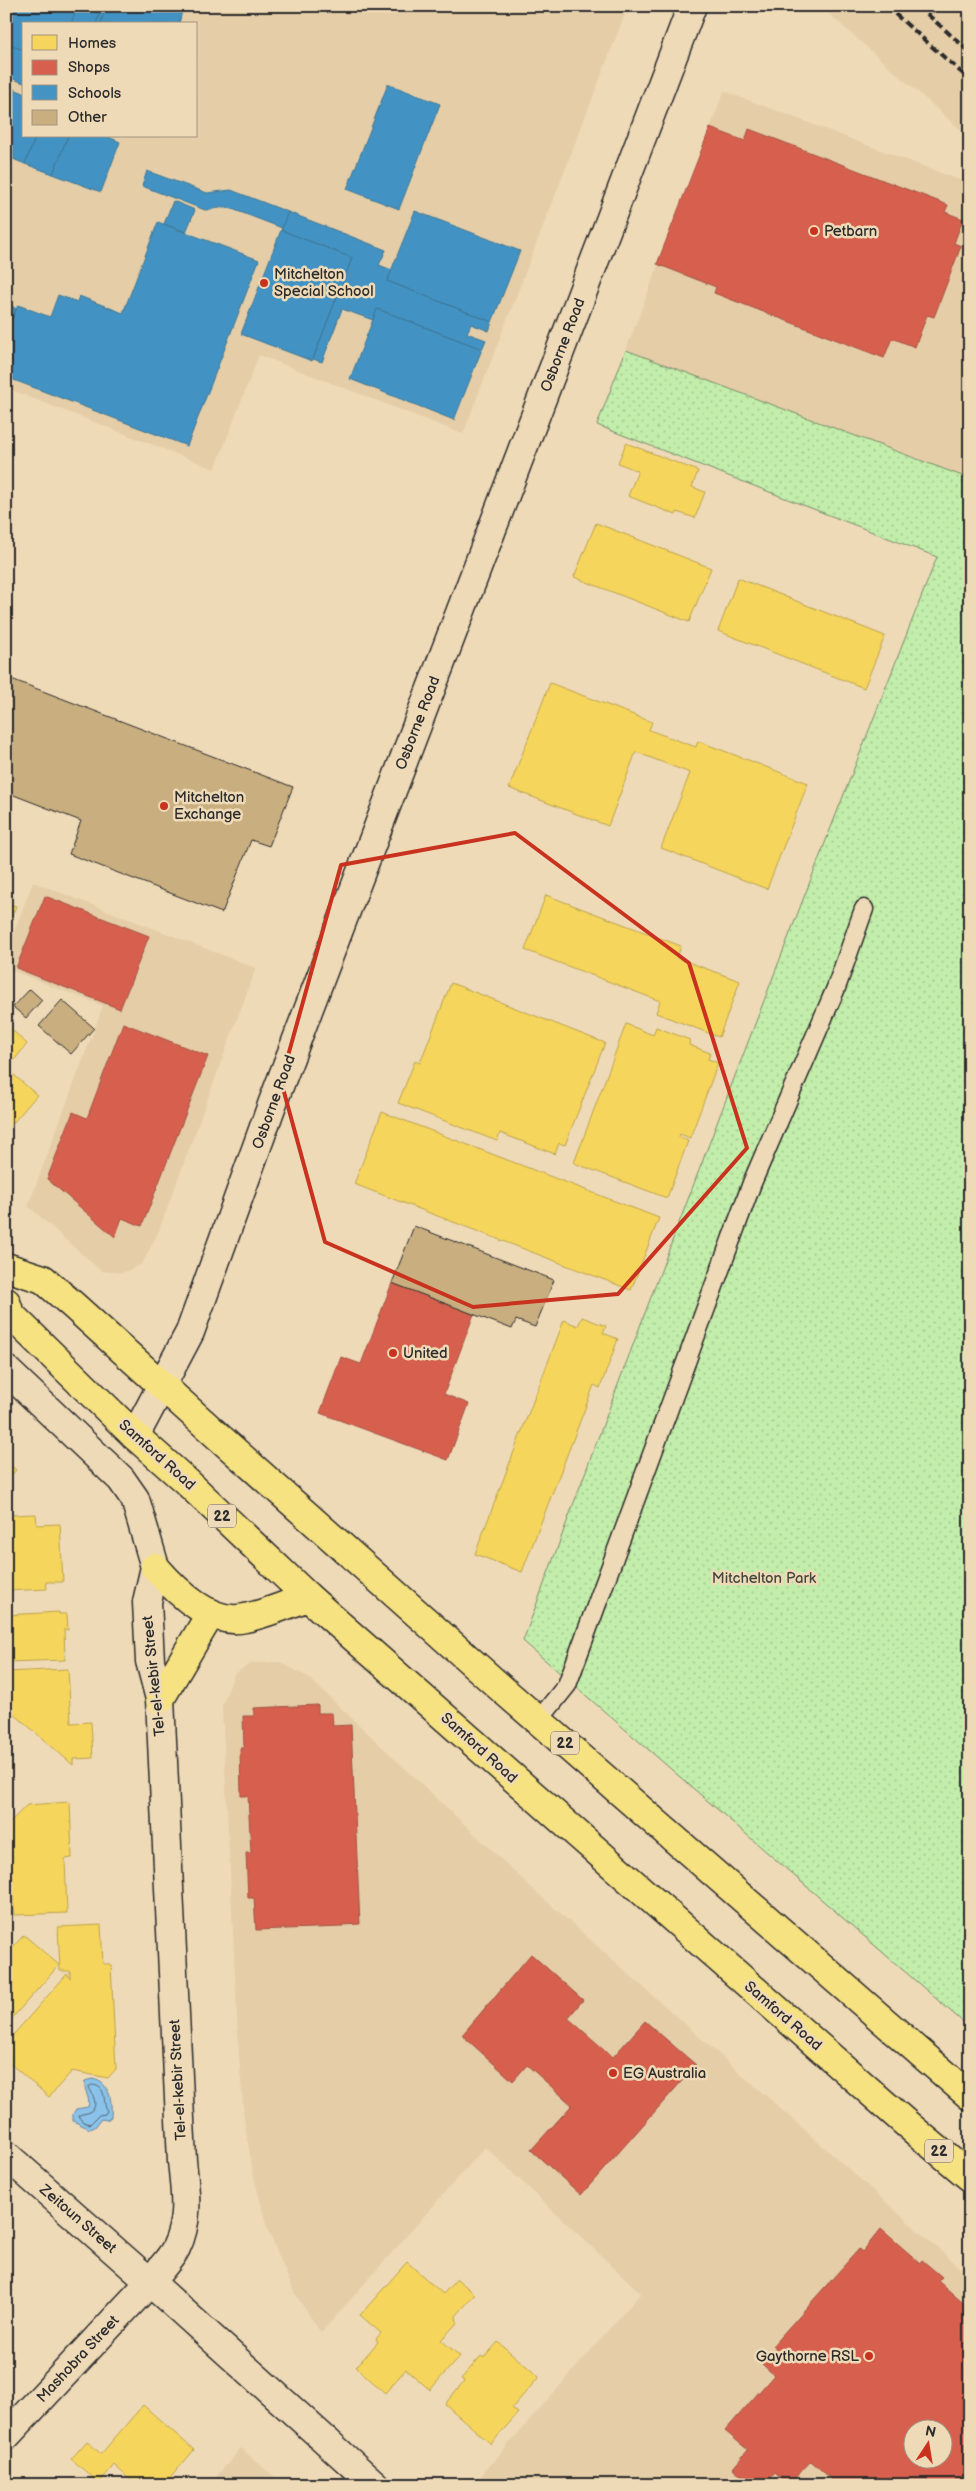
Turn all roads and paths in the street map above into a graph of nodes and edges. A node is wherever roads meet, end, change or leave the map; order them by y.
1 (692, 6) edge
2 (864, 909) dead end
3 (6, 1267) edge
4 (6, 1302) edge
5 (6, 1370) edge
6 (163, 1386) junction
7 (135, 1436) junction
8 (155, 1567) junction
9 (308, 1597) junction
10 (211, 1613) junction
11 (160, 1699) junction
12 (539, 1720) junction
13 (970, 2096) edge
14 (6, 2155) edge
15 (970, 2177) edge
16 (150, 2282) junction
17 (6, 2436) edge
18 (374, 2485) edge

1 - 6 street, Osborne Road
2 - 12 lane
3 - 6 main road, 22
4 - 7 main road, Samford Road / 22
5 - 8 street
6 - 7 street, Osborne Road
6 - 12 main road, 22
7 - 9 main road, Samford Road / 22
8 - 10 main road
8 - 11 street, Tel-el-kebir Street
9 - 10 main road
9 - 15 main road, Samford Road / 22
10 - 11 main road
11 - 16 street, Tel-el-kebir Street
12 - 13 main road, 22
14 - 16 street, Zeitoun Street
16 - 17 street, Mashobra Street
16 - 18 street

